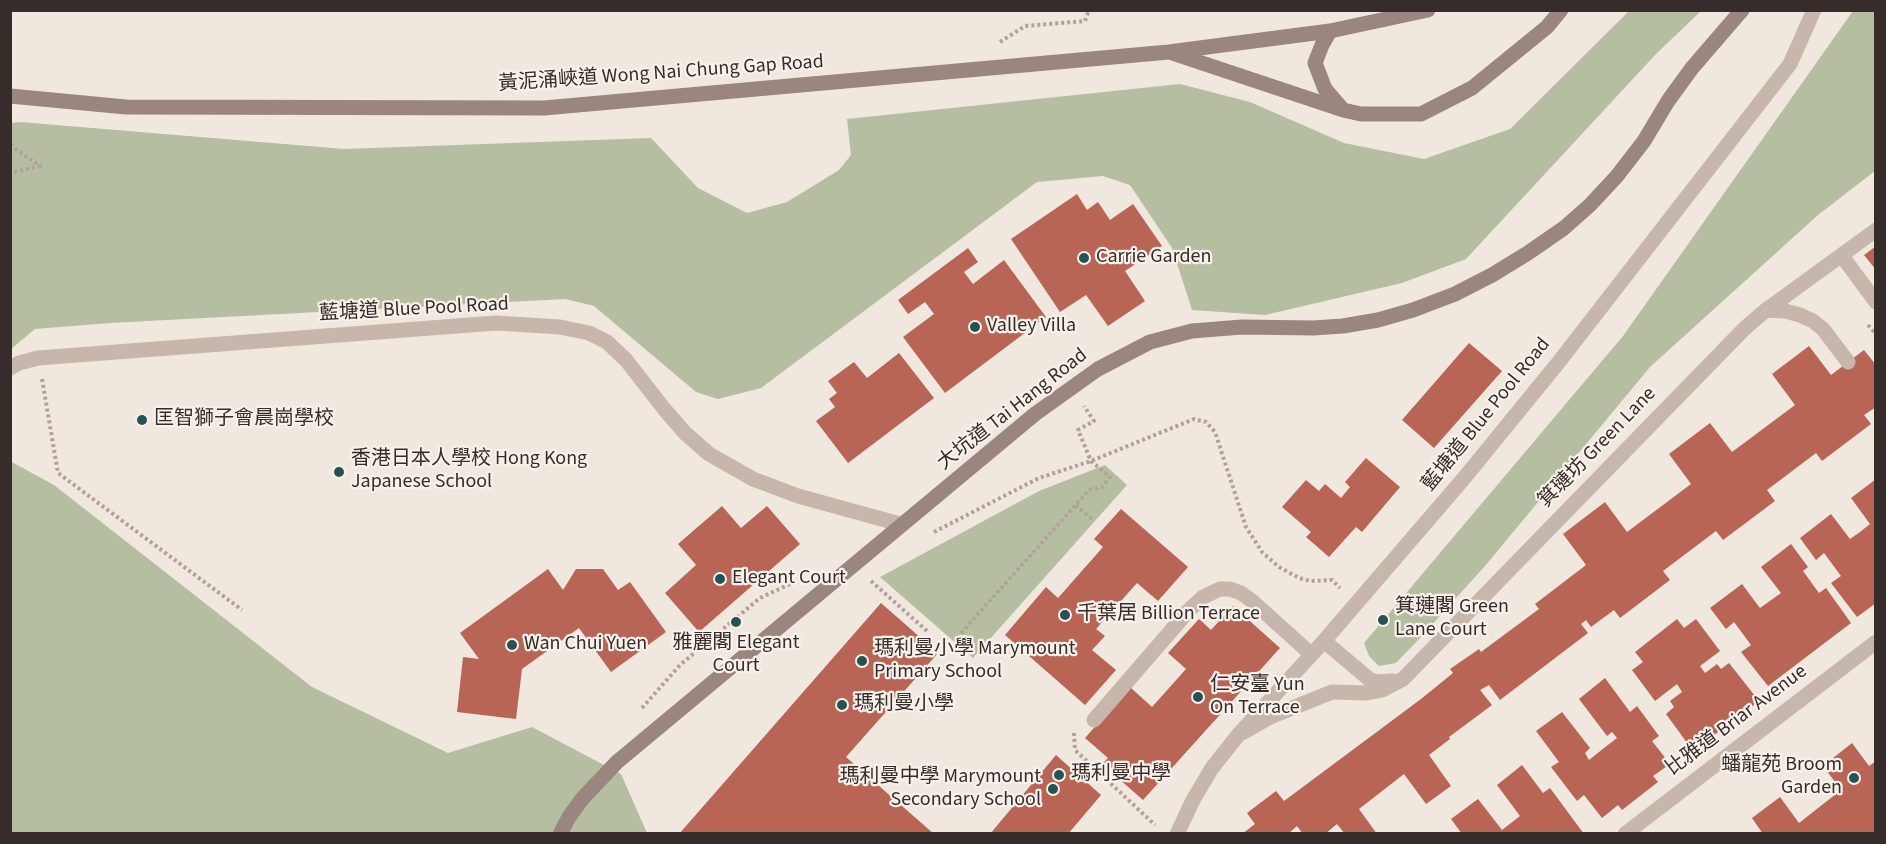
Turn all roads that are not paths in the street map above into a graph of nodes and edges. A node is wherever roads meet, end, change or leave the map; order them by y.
1 (1428, 10) edge
2 (1561, 10) edge
3 (1742, 10) edge
4 (1814, 10) edge
5 (1330, 31) junction
6 (1169, 52) junction
7 (10, 96) edge
8 (1343, 110) junction
9 (1875, 230) edge
10 (1842, 256) junction
11 (1875, 302) edge
12 (1766, 310) junction
13 (1848, 362) dead end
14 (10, 368) edge
15 (900, 524) junction
16 (1324, 641) junction
17 (1875, 642) edge
18 (1311, 654) junction
19 (1411, 671) junction
20 (1095, 720) dead end
21 (1239, 734) junction
22 (560, 834) edge
23 (1177, 834) edge
24 (1624, 834) edge

1 - 5 main road, 黃泥涌峽道 Wong Nai Chung Gap Road
2 - 8 main road, 黃泥涌峽道 Wong Nai Chung Gap Road
3 - 15 main road, 大坑道 Tai Hang Road
4 - 16 street, 藍塘道 Blue Pool Road
5 - 6 main road, 黃泥涌峽道 Wong Nai Chung Gap Road
5 - 8 main road
6 - 7 main road, 黃泥涌峽道 Wong Nai Chung Gap Road
6 - 8 main road, 黃泥涌峽道 Wong Nai Chung Gap Road
9 - 10 street, 箕璉坊 Green Lane
10 - 11 street
10 - 12 street, 箕璉坊 Green Lane
12 - 13 street
12 - 19 street, 箕璉坊 Green Lane
14 - 15 street, 藍塘道 Blue Pool Road
15 - 22 main road, 大坑道 Tai Hang Road
16 - 18 street, 藍塘道 Blue Pool Road
16 - 19 street, 箕璉坊 Green Lane
17 - 24 street, 比雅道 Briar Avenue
18 - 20 street
18 - 21 street, 藍塘道 Blue Pool Road
19 - 21 street, 箕璉坊 Green Lane
21 - 23 street, 藍塘道 Blue Pool Road

